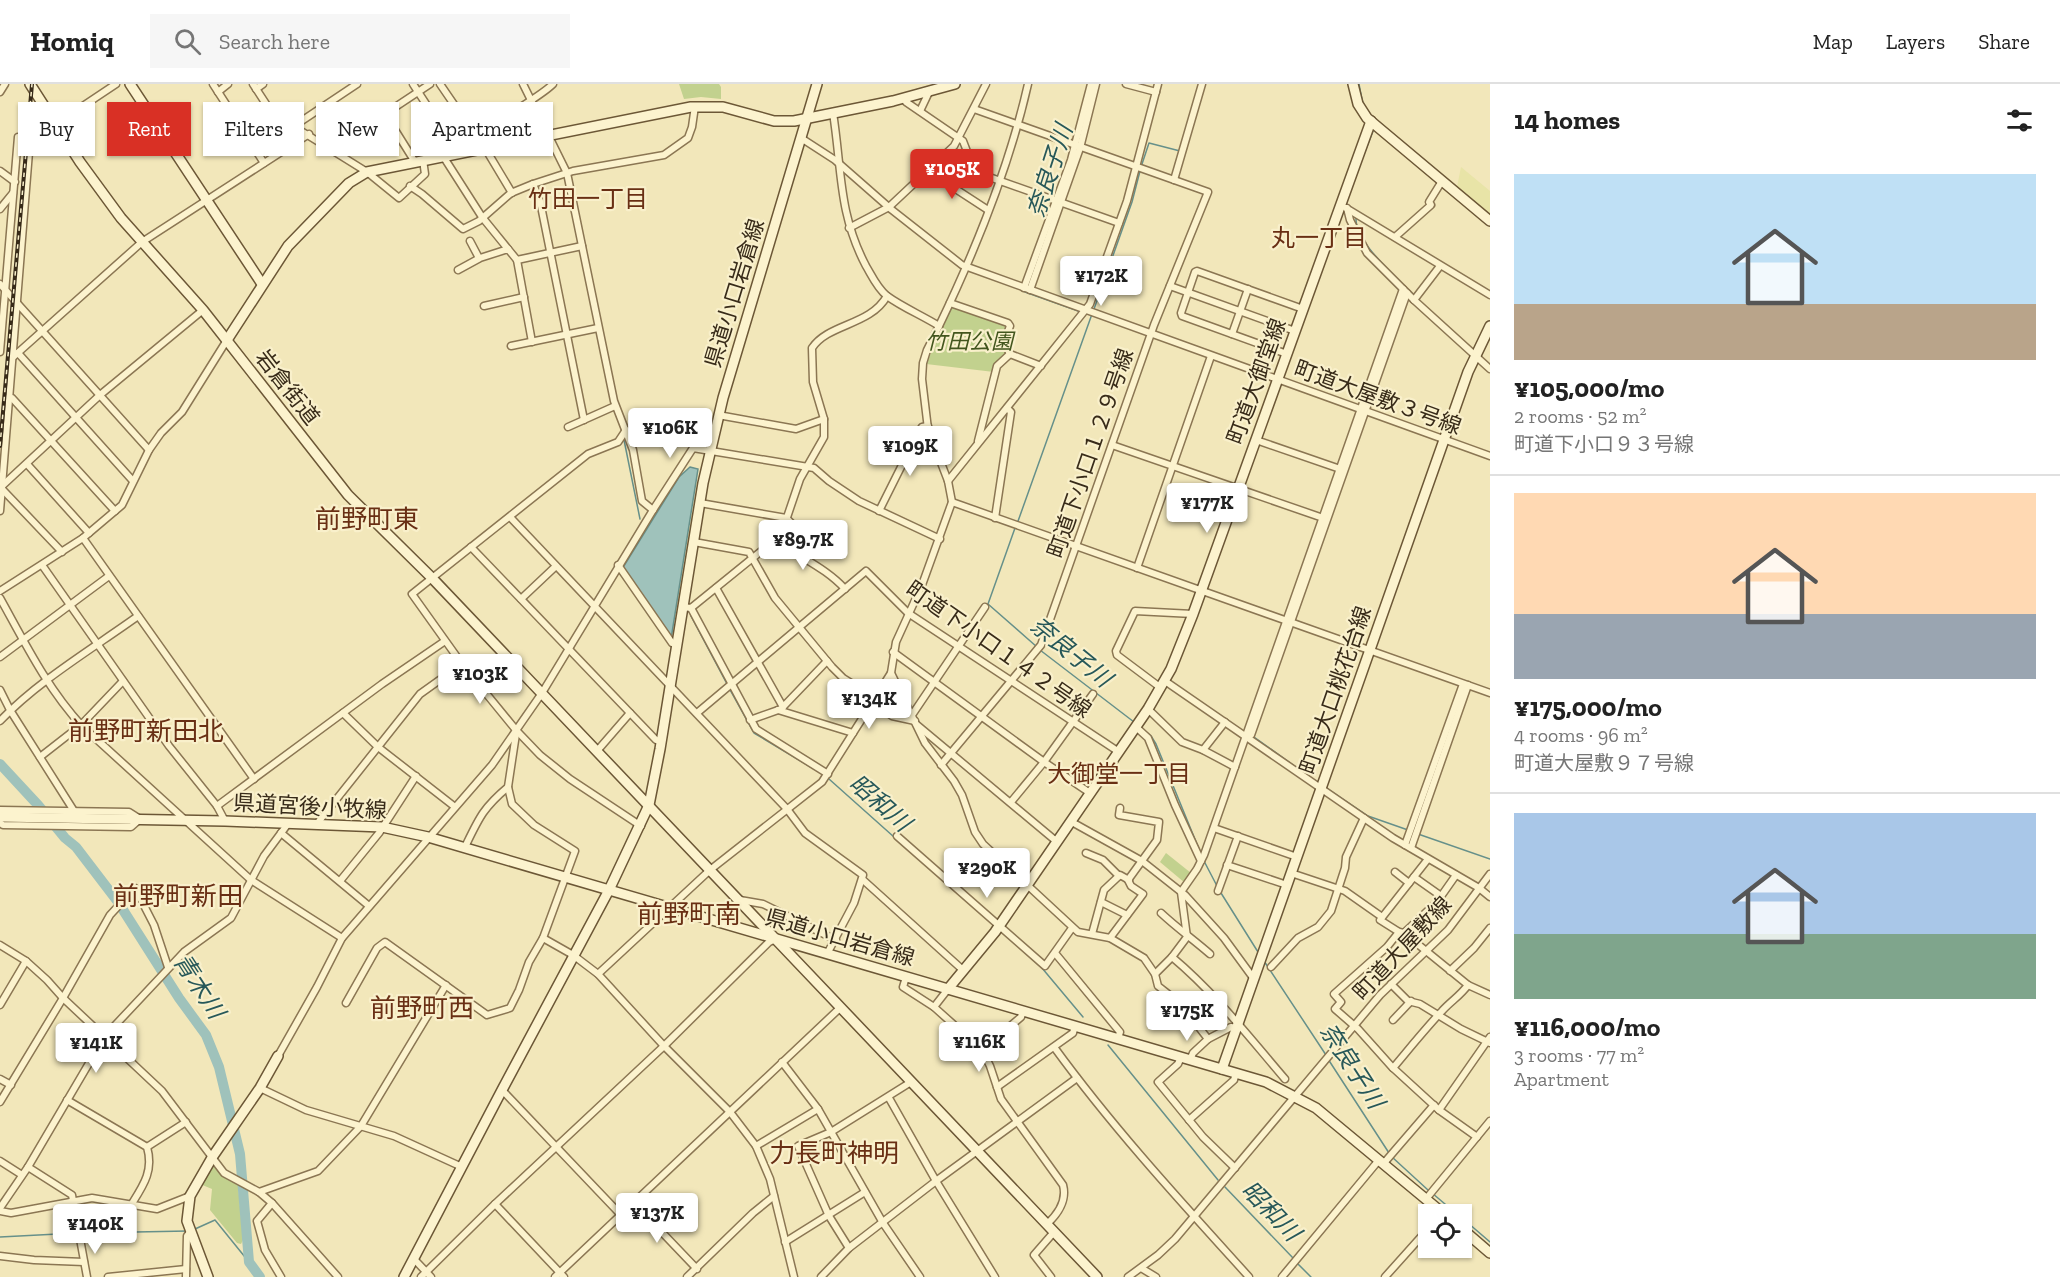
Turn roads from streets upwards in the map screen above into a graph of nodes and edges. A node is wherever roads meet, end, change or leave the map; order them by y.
1 (5, 84) edge
2 (30, 84) edge
3 (116, 84) edge
4 (130, 84) edge
5 (213, 84) edge
6 (228, 84) edge
7 (263, 84) edge
8 (357, 84) edge
9 (413, 84) edge
10 (430, 84) edge
11 (440, 84) edge
12 (524, 84) edge
13 (553, 84) edge
14 (817, 84) edge
15 (955, 84) edge
16 (986, 84) edge
17 (1028, 84) edge
18 (1091, 84) edge
19 (1096, 84) edge
20 (1126, 84) edge
21 (1158, 84) edge
22 (1203, 84) edge
23 (1353, 84) edge
24 (254, 86) edge
25 (931, 89) edge
26 (0, 92) edge
27 (218, 92) junction
28 (418, 92) junction
29 (1156, 92) junction
30 (905, 98) junction
31 (42, 102) edge
32 (92, 102) edge
33 (265, 102) edge
34 (425, 102) edge
35 (452, 102) edge
36 (531, 102) joint
37 (399, 105) edge
38 (695, 106) junction
39 (974, 109) junction
40 (920, 111) junction
41 (833, 113) junction
42 (806, 118) junction
43 (304, 119) edge
44 (1371, 121) junction
45 (1019, 126) junction
46 (304, 131) edge
47 (399, 133) edge
48 (309, 134) junction
49 (553, 134) edge
50 (18, 138) dead end
51 (801, 138) junction
52 (959, 138) junction
53 (316, 139) edge
54 (553, 145) edge
55 (1078, 147) junction
56 (29, 156) edge
57 (76, 156) edge
58 (342, 156) edge
59 (443, 156) joint
60 (490, 156) edge
61 (419, 161) junction
62 (264, 162) junction
63 (838, 164) junction
64 (1136, 167) junction
65 (0, 171) edge
66 (928, 171) junction
67 (365, 173) junction
68 (567, 173) junction
69 (999, 180) junction
70 (1174, 180) junction
71 (1442, 181) junction
72 (15, 182) junction
73 (533, 184) junction
74 (410, 186) junction
75 (14, 192) junction
76 (512, 193) junction
77 (206, 200) junction
78 (1058, 201) junction
79 (1343, 206) junction
80 (889, 207) junction
81 (0, 209) edge
82 (988, 210) junction
83 (482, 218) junction
84 (1490, 221) edge
85 (1119, 223) junction
86 (849, 228) junction
87 (1395, 237) junction
88 (470, 241) dead end
89 (142, 242) junction
90 (582, 246) junction
91 (508, 249) junction
92 (550, 253) junction
93 (479, 258) junction
94 (517, 260) junction
95 (1440, 266) junction
96 (968, 267) junction
97 (458, 270) dead end
98 (262, 284) junction
99 (3, 286) edge
100 (1170, 286) junction
101 (1027, 289) junction
102 (1248, 289) junction
103 (1405, 291) junction
104 (1188, 293) junction
105 (1490, 295) edge
106 (887, 296) junction
107 (524, 297) junction
108 (16, 300) junction
109 (1414, 300) junction
110 (950, 303) junction
111 (484, 306) dead end
112 (1303, 309) junction
113 (203, 310) junction
114 (1085, 310) junction
115 (1240, 312) junction
116 (1, 322) edge
117 (939, 326) junction
118 (1490, 326) edge
119 (598, 328) junction
120 (43, 330) junction
121 (1295, 331) junction
122 (1151, 334) junction
123 (1233, 334) junction
124 (567, 335) junction
125 (227, 340) junction
126 (532, 342) junction
127 (511, 346) dead end
128 (0, 352) edge
129 (18, 353) junction
130 (1010, 354) junction
131 (1287, 354) junction
132 (1211, 356) junction
133 (1475, 356) junction
134 (12, 358) junction
135 (1041, 366) junction
136 (1490, 369) edge
137 (1277, 380) junction
138 (100, 395) junction
139 (9, 397) junction
140 (615, 406) junction
141 (1007, 408) junction
142 (1362, 411) junction
143 (718, 416) junction
144 (76, 418) junction
145 (824, 419) junction
146 (584, 420) junction
147 (928, 426) junction
148 (568, 427) dead end
149 (626, 430) junction
150 (1256, 440) junction
151 (1444, 440) junction
152 (51, 442) junction
153 (1112, 444) junction
154 (978, 445) junction
155 (149, 450) junction
156 (710, 450) junction
157 (1490, 456) edge
158 (27, 464) junction
159 (1173, 465) junction
160 (808, 466) junction
161 (1341, 470) junction
162 (133, 481) junction
163 (948, 481) junction
164 (2, 487) junction
165 (1238, 488) junction
166 (952, 502) junction
167 (700, 503) junction
168 (652, 510) junction
169 (0, 511) edge
170 (115, 511) junction
171 (879, 511) junction
172 (510, 517) junction
173 (786, 518) junction
174 (995, 518) junction
175 (1324, 518) junction
176 (86, 536) junction
177 (775, 539) junction
178 (940, 539) junction
179 (694, 542) junction
180 (1076, 546) junction
181 (471, 547) junction
182 (62, 552) junction
183 (798, 555) junction
184 (753, 557) junction
185 (618, 565) junction
186 (42, 566) junction
187 (556, 566) junction
188 (1137, 568) junction
189 (109, 576) junction
190 (432, 578) junction
191 (716, 588) junction
192 (844, 589) junction
193 (0, 591) edge
194 (1201, 591) junction
195 (0, 598) edge
196 (521, 599) junction
197 (594, 605) junction
198 (70, 606) junction
199 (985, 607) dead end
200 (687, 608) junction
201 (908, 613) junction
202 (1193, 614) junction
203 (138, 616) junction
204 (1288, 621) junction
205 (799, 628) junction
206 (23, 640) junction
207 (445, 641) junction
208 (677, 645) junction
209 (97, 646) junction
210 (959, 646) junction
211 (568, 649) junction
212 (1370, 650) junction
213 (893, 652) junction
214 (0, 657) edge
215 (827, 661) junction
216 (758, 662) junction
217 (462, 664) junction
218 (891, 673) junction
219 (46, 681) junction
220 (123, 681) junction
221 (1012, 681) junction
222 (935, 682) junction
223 (1163, 684) junction
224 (1466, 684) junction
225 (671, 686) junction
226 (728, 686) junction
227 (0, 690) edge
228 (542, 693) junction
229 (1490, 693) edge
230 (1093, 694) dead end
231 (874, 700) junction
232 (781, 709) junction
233 (1148, 709) junction
234 (10, 710) junction
235 (343, 713) junction
236 (630, 713) junction
237 (697, 713) junction
238 (982, 717) junction
239 (750, 720) junction
240 (915, 720) junction
241 (0, 721) edge
242 (1072, 722) junction
243 (1225, 722) junction
244 (81, 725) junction
245 (1136, 727) junction
246 (516, 730) junction
247 (853, 733) junction
248 (1246, 736) junction
249 (662, 741) junction
250 (378, 747) junction
251 (1203, 750) junction
252 (597, 751) junction
253 (1119, 752) junction
254 (952, 753) junction
255 (40, 757) junction
256 (1044, 762) junction
257 (941, 765) junction
258 (1235, 767) junction
259 (828, 774) junction
260 (416, 776) junction
261 (254, 779) junction
262 (508, 787) junction
263 (1321, 788) junction
264 (1090, 793) junction
265 (1011, 802) junction
266 (649, 805) junction
267 (218, 806) junction
268 (455, 807) junction
269 (1120, 808) dead end
270 (787, 809) junction
271 (0, 810) edge
272 (74, 811) junction
273 (0, 817) edge
274 (1364, 818) junction
275 (140, 819) junction
276 (185, 820) junction
277 (225, 821) junction
278 (1070, 821) junction
279 (0, 823) edge
280 (316, 825) junction
281 (640, 826) junction
282 (382, 827) junction
283 (1214, 828) junction
284 (284, 829) junction
285 (897, 836) dead end
286 (1238, 836) junction
287 (428, 837) junction
288 (1056, 841) junction
289 (1408, 847) junction
290 (465, 848) junction
291 (1086, 853) dead end
292 (1297, 857) junction
293 (1428, 859) junction
294 (1142, 861) junction
295 (1201, 861) junction
296 (1227, 865) junction
297 (710, 870) junction
298 (1395, 872) dead end
299 (1291, 873) junction
300 (1490, 874) edge
301 (1456, 875) junction
302 (1119, 876) junction
303 (566, 878) junction
304 (862, 879) junction
305 (251, 880) junction
306 (1129, 880) junction
307 (1412, 880) junction
308 (340, 881) junction
309 (1027, 885) junction
310 (1287, 885) junction
311 (1479, 888) junction
312 (1337, 889) junction
313 (609, 890) junction
314 (1218, 891) dead end
315 (1181, 892) junction
316 (1442, 896) junction
317 (1490, 897) edge
318 (738, 899) junction
319 (1101, 902) junction
320 (369, 906) junction
321 (668, 907) junction
322 (1161, 913) dead end
323 (1127, 915) junction
324 (1382, 917) junction
325 (1000, 925) junction
326 (1072, 928) junction
327 (1490, 928) edge
328 (1402, 932) junction
329 (1092, 934) junction
330 (1187, 937) junction
331 (342, 938) junction
332 (543, 938) junction
333 (1110, 938) junction
334 (776, 939) junction
335 (836, 940) junction
336 (0, 945) edge
337 (1426, 952) junction
338 (1055, 953) junction
339 (827, 954) junction
340 (1210, 954) dead end
341 (573, 955) junction
342 (1172, 957) junction
343 (26, 961) junction
344 (168, 967) junction
345 (1271, 967) dead end
346 (964, 971) junction
347 (1450, 971) junction
348 (598, 974) junction
349 (1155, 974) junction
350 (906, 977) junction
351 (1254, 979) junction
352 (1391, 984) junction
353 (446, 985) junction
354 (1468, 985) junction
355 (948, 989) junction
356 (1490, 994) edge
357 (63, 998) junction
358 (1411, 1001) junction
359 (346, 1003) dead end
360 (0, 1005) edge
361 (841, 1007) junction
362 (934, 1007) junction
363 (1023, 1011) junction
364 (1439, 1014) junction
365 (1393, 1020) dead end
366 (1237, 1025) junction
367 (1075, 1026) junction
368 (1354, 1026) junction
369 (105, 1036) junction
370 (1118, 1039) junction
371 (1208, 1039) junction
372 (1489, 1041) edge
373 (664, 1046) junction
374 (1054, 1047) junction
375 (982, 1050) junction
376 (278, 1056) joint
377 (1186, 1058) junction
378 (782, 1062) junction
379 (1393, 1068) junction
380 (1222, 1069) junction
381 (1236, 1073) junction
382 (1077, 1078) junction
383 (0, 1079) edge
384 (1285, 1079) dead end
385 (911, 1082) junction
386 (11, 1085) junction
387 (997, 1087) junction
388 (261, 1088) junction
389 (502, 1090) junction
390 (1296, 1096) junction
391 (889, 1098) junction
392 (67, 1100) junction
393 (0, 1102) edge
394 (1437, 1108) junction
395 (818, 1109) junction
396 (730, 1112) junction
397 (1189, 1120) junction
398 (1490, 1121) edge
399 (186, 1122) junction
400 (1016, 1122) junction
401 (361, 1126) junction
402 (831, 1132) junction
403 (1477, 1137) junction
404 (756, 1146) junction
405 (147, 1147) junction
406 (556, 1147) junction
407 (978, 1152) junction
408 (213, 1156) junction
409 (0, 1161) edge
410 (1381, 1161) junction
411 (28, 1167) junction
412 (462, 1167) junction
413 (1234, 1168) junction
414 (22, 1175) junction
415 (936, 1181) junction
416 (258, 1192) junction
417 (866, 1192) junction
418 (190, 1196) junction
419 (774, 1196) junction
420 (1426, 1199) junction
421 (74, 1202) junction
422 (272, 1203) junction
423 (634, 1203) junction
424 (495, 1204) junction
425 (1432, 1204) edge
426 (132, 1206) junction
427 (0, 1209) edge
428 (621, 1215) junction
429 (829, 1216) junction
430 (1194, 1216) junction
431 (883, 1223) junction
432 (1047, 1224) junction
433 (190, 1232) junction
434 (1054, 1232) junction
435 (1472, 1237) edge
436 (1418, 1240) edge
437 (785, 1242) junction
438 (849, 1248) junction
439 (1489, 1251) edge
440 (0, 1256) edge
441 (414, 1258) junction
442 (84, 1262) junction
443 (1141, 1268) junction
444 (186, 1269) junction
445 (697, 1269) junction
446 (429, 1274) edge
447 (560, 1275) edge
448 (87, 1277) edge
449 (108, 1277) edge
450 (186, 1277) edge
451 (208, 1277) edge
452 (281, 1277) edge
453 (339, 1277) edge
454 (404, 1277) edge
455 (421, 1277) edge
456 (687, 1277) edge
457 (794, 1277) edge
458 (821, 1277) edge
459 (920, 1277) edge
460 (995, 1277) edge
461 (1051, 1277) edge
462 (1097, 1277) edge
463 (1128, 1277) edge
464 (1156, 1277) edge
465 (1249, 1277) edge
466 (1282, 1277) edge
467 (1385, 1277) edge

1 - 26 street
2 - 31 street, 岩倉街道
3 - 32 street
4 - 77 street
5 - 27 street
6 - 27 street
7 - 24 street
8 - 43 street
9 - 28 street
10 - 28 street
11 - 35 street
12 - 36 street
13 - 36 street
14 - 42 street, 県道小口岩倉線
15 - 25 street
16 - 39 street
17 - 45 street
18 - 55 street
19 - 55 street
20 - 29 street
21 - 29 street
22 - 70 street
23 - 44 street
24 - 33 street
25 - 30 street
25 - 40 street
27 - 62 street
28 - 34 street
28 - 37 street
29 - 64 street
30 - 40 street
30 - 41 street
38 - 42 street
38 - 49 street
38 - 68 street
39 - 45 street, 町道下小口１２９号線
39 - 52 street
40 - 52 street
41 - 42 street
41 - 63 street
42 - 51 street, 県道小口岩倉線
44 - 71 street
44 - 79 street, 町道大御堂線
45 - 55 street, 町道下小口１２９号線
45 - 69 street
46 - 48 street
47 - 61 street
48 - 53 street
48 - 62 street
50 - 72 street
51 - 63 street, 町道大屋敷３号線
51 - 143 street, 県道小口岩倉線
52 - 66 street
52 - 69 street
54 - 68 street
55 - 64 street, 町道下小口１２９号線
55 - 78 street
56 - 108 street
57 - 89 street, 岩倉街道
58 - 67 street
59 - 61 street
59 - 83 street
60 - 76 street
61 - 67 street
61 - 74 street
62 - 77 street
63 - 80 street, 町道大屋敷３号線
63 - 86 street
64 - 70 street, 町道下小口１２９号線
64 - 85 street
65 - 72 street
66 - 80 street
66 - 82 street
67 - 74 street
67 - 98 street
68 - 73 street
68 - 90 street
69 - 78 street
69 - 82 street
70 - 100 street, 町道下小口１２９号線
71 - 84 street
71 - 87 street
72 - 75 street
73 - 76 street
73 - 92 street
74 - 83 street
75 - 81 street
75 - 99 street
76 - 83 street
77 - 89 street
77 - 98 street
78 - 85 street
78 - 101 street
79 - 87 street
79 - 103 street
79 - 112 street, 町道大御堂線
80 - 86 street
80 - 96 street, 町道大屋敷３号線
82 - 96 street
83 - 91 street
85 - 114 street
86 - 106 street
87 - 95 street
88 - 93 street
89 - 113 street, 岩倉街道
89 - 120 street
90 - 92 street
90 - 119 street
91 - 93 street
91 - 94 street
92 - 94 street
92 - 124 street
93 - 97 street
94 - 107 street
95 - 105 street
95 - 109 street
96 - 101 street, 町道大屋敷３号線
96 - 110 street
98 - 125 street
99 - 108 street
99 - 116 street
100 - 104 street
100 - 122 street, 町道下小口１２９号線
101 - 114 street, 町道大屋敷３号線
102 - 104 street
102 - 112 street
102 - 115 street
103 - 109 street
103 - 142 street
104 - 115 street
104 - 123 street
106 - 117 street
106 - 145 street
107 - 111 street
107 - 126 street
108 - 120 street
108 - 134 street
109 - 133 street
110 - 117 street
110 - 130 street
112 - 121 street, 町道大御堂線
113 - 125 street, 岩倉街道
113 - 138 street
114 - 122 street, 町道大屋敷３号線
114 - 135 street
115 - 121 street
115 - 123 street
116 - 128 street
117 - 147 street
118 - 133 street, 町道大口桃花台線
119 - 124 street
119 - 140 street
120 - 129 street
120 - 138 street
121 - 131 street, 町道大御堂線
122 - 132 street, 町道大屋敷３号線
122 - 153 street, 町道下小口１２９号線
123 - 131 street
124 - 126 street
124 - 146 street
125 - 155 street
125 - 190 street, 岩倉街道
126 - 127 street
129 - 134 street
129 - 144 street
130 - 135 street
130 - 154 street
131 - 137 street, 町道大御堂線
132 - 137 street, 町道大屋敷３号線
132 - 159 street
133 - 136 street
133 - 151 street, 町道大口桃花台線
134 - 139 street
135 - 141 street
137 - 142 street, 町道大屋敷３号線
137 - 150 street, 町道大御堂線
138 - 144 street
138 - 155 street
139 - 152 street
139 - 164 street
140 - 146 street
140 - 149 street
141 - 154 street
141 - 174 street
142 - 151 street, 町道大屋敷３号線
142 - 161 street
143 - 145 street
143 - 156 street, 県道小口岩倉線
144 - 152 street
144 - 162 street
145 - 160 street
146 - 148 street
147 - 163 street
147 - 171 street
149 - 168 street
149 - 172 street
150 - 161 street
150 - 165 street, 町道大御堂線
151 - 157 street, 町道大屋敷３号線
151 - 212 street, 町道大口桃花台線
152 - 158 street
152 - 170 street
153 - 159 street
153 - 180 street, 町道下小口１２９号線
154 - 163 street
155 - 162 street
156 - 160 street
156 - 167 street, 県道小口岩倉線
156 - 168 street
158 - 164 street
158 - 176 street
159 - 165 street
159 - 188 street
160 - 171 street
160 - 173 street
161 - 175 street
162 - 170 street
163 - 166 street
164 - 169 street
164 - 182 street
165 - 175 street
165 - 194 street, 町道大御堂線
166 - 174 street
166 - 178 street
167 - 173 street
167 - 179 street, 県道小口岩倉線
168 - 185 street
170 - 176 street
171 - 178 street
172 - 181 street
172 - 187 street
173 - 177 street
173 - 183 street
174 - 180 street
175 - 204 street
176 - 182 street
176 - 189 street
177 - 183 street
177 - 184 street
178 - 201 street
179 - 184 street
179 - 200 street, 県道小口岩倉線
180 - 188 street
180 - 221 street, 町道下小口１２９号線
181 - 190 street
181 - 196 street
182 - 186 street
183 - 192 street
184 - 191 street
184 - 205 street
185 - 197 street
185 - 208 street
186 - 193 street
186 - 198 street
187 - 196 street
187 - 197 street
188 - 194 street
189 - 198 street
189 - 203 street
190 - 207 street
190 - 228 street, 岩倉街道
191 - 200 street
191 - 216 street
192 - 201 street, 町道下小口１４２号線
192 - 205 street, 町道下小口１４２号線
194 - 202 street, 町道大御堂線
194 - 204 street
195 - 206 street
196 - 211 street
197 - 211 street
197 - 225 street
198 - 206 street
198 - 209 street
199 - 210 street
200 - 208 street, 県道小口岩倉線
200 - 226 street
201 - 210 street, 町道下小口１４２号線
201 - 213 street
202 - 223 street, 町道大御堂線
202 - 223 street
203 - 209 street
203 - 261 street
204 - 212 street
204 - 248 street
205 - 215 street
205 - 216 street, 町道下小口１４２号線
206 - 214 street
206 - 219 street
207 - 217 street
207 - 235 street
208 - 225 street, 県道小口岩倉線
209 - 219 street
209 - 220 street
210 - 221 street, 町道下小口１４２号線
210 - 222 street
211 - 228 street
211 - 236 street
212 - 224 street
212 - 263 street, 町道大口桃花台線
213 - 218 street
213 - 222 street
215 - 231 street
215 - 232 street
216 - 226 street, 町道下小口１４２号線
216 - 232 street
217 - 246 street
217 - 250 street
218 - 231 street
218 - 240 street
219 - 234 street
219 - 244 street
220 - 244 street
220 - 267 street
221 - 238 street, 町道下小口１２９号線
221 - 242 street, 町道下小口１４２号線
222 - 238 street
222 - 240 street
223 - 233 street, 町道大御堂線
223 - 243 street
224 - 229 street
224 - 289 street
225 - 237 street
225 - 249 street, 県道小口岩倉線
226 - 237 street, 町道下小口１４２号線
226 - 239 street
227 - 234 street
228 - 246 street
228 - 252 street, 岩倉街道
230 - 242 street
231 - 240 street
231 - 247 street
232 - 239 street
232 - 247 street
233 - 245 street, 町道大御堂線
233 - 251 street
234 - 241 street
234 - 255 street
235 - 250 street
235 - 261 street
236 - 249 street
236 - 252 street
237 - 270 street
238 - 254 street, 町道下小口１２９号線
238 - 256 street
239 - 259 street
240 - 254 street
240 - 257 street
242 - 253 street, 町道下小口１４２号線
242 - 256 street
243 - 248 street
243 - 251 street
244 - 255 street
244 - 276 street
245 - 253 street, 町道大御堂線
245 - 295 street
246 - 262 street
246 - 268 street
246 - 281 street
247 - 259 street
248 - 258 street
248 - 263 street
249 - 266 street, 県道小口岩倉線
250 - 260 street
250 - 280 street
251 - 258 street
252 - 266 street, 岩倉街道
253 - 264 street, 町道大御堂線
254 - 257 street, 町道下小口１２９号線
254 - 265 street
255 - 272 street
256 - 264 street
256 - 265 street
257 - 309 street
258 - 283 street
259 - 270 street
260 - 268 street
260 - 282 street
261 - 267 street
262 - 290 street
262 - 303 street
263 - 274 street
263 - 292 street, 町道大口桃花台線
264 - 278 street, 町道大御堂線
265 - 288 street
266 - 281 street, 県道小口岩倉線
266 - 297 street, 岩倉街道
267 - 277 street
268 - 287 street
269 - 294 street
270 - 297 street
270 - 304 street
271 - 272 street
272 - 275 street
273 - 275 street, 県道宮後小牧線
274 - 289 street
274 - 312 street
275 - 276 street, 県道宮後小牧線
275 - 279 street
276 - 277 street, 県道宮後小牧線
276 - 305 street
277 - 284 street, 県道宮後小牧線
278 - 288 street, 町道大御堂線
278 - 294 street
280 - 282 street, 県道宮後小牧線
280 - 284 street, 県道宮後小牧線
281 - 313 street, 県道小口岩倉線
282 - 287 street, 県道宮後小牧線
282 - 308 street
283 - 286 street
283 - 295 street
284 - 305 street
284 - 308 street
285 - 325 street
286 - 292 street
286 - 296 street
287 - 290 street, 県道宮後小牧線
287 - 320 street
288 - 309 street, 町道大御堂線
289 - 293 street
290 - 303 street, 県道宮後小牧線
291 - 302 street
292 - 299 street, 町道大口桃花台線
293 - 301 street
293 - 307 street
294 - 306 street
294 - 315 street
295 - 315 street
296 - 310 street
296 - 314 street
297 - 318 street, 岩倉街道
297 - 321 street
298 - 307 street
299 - 310 street, 町道大口桃花台線
299 - 312 street
300 - 311 street, 町道大屋敷線
301 - 311 street
301 - 316 street
302 - 306 street
302 - 319 street
303 - 313 street, 県道宮後小牧線
303 - 332 street
304 - 335 street
304 - 346 street
305 - 331 street
305 - 344 street
306 - 323 street
307 - 316 street
307 - 324 street
308 - 320 street
309 - 325 street, 町道大御堂線
309 - 326 street
310 - 351 street, 町道大口桃花台線
311 - 317 street
311 - 337 street, 町道大屋敷線
312 - 324 street
312 - 345 street
313 - 321 street, 県道小口岩倉線
313 - 341 street
315 - 330 street
315 - 351 street
316 - 328 street
318 - 334 street, 岩倉街道
318 - 335 street
319 - 323 street
319 - 329 street
320 - 331 street
321 - 334 street, 県道小口岩倉線
321 - 348 street
322 - 330 street
323 - 333 street
324 - 328 street
325 - 338 street
325 - 346 street, 町道大御堂線
326 - 329 street
326 - 338 street
327 - 347 street
328 - 337 street
328 - 368 street
329 - 333 street
330 - 340 street
330 - 342 street
331 - 376 street
332 - 341 street
332 - 353 street
333 - 349 street
334 - 339 street, 県道小口岩倉線
334 - 361 street, 岩倉街道
334 - 373 street
335 - 339 street
336 - 343 street
337 - 347 street
337 - 352 street, 町道大屋敷線
338 - 370 street
339 - 350 street, 県道小口岩倉線
341 - 348 street
341 - 389 street
342 - 349 street
342 - 366 street
343 - 357 street
343 - 360 street
344 - 357 street
344 - 369 street
346 - 355 street, 町道大御堂線
347 - 354 street
348 - 373 street
349 - 371 street
350 - 355 street, 県道小口岩倉線
350 - 362 street
351 - 366 street, 町道大口桃花台線
352 - 358 street
352 - 368 street, 町道大屋敷線
353 - 359 street
353 - 401 street
354 - 356 street
354 - 364 street
355 - 362 street
355 - 363 street, 県道小口岩倉線
357 - 369 street
357 - 386 street
358 - 364 street
358 - 365 street
361 - 378 street
361 - 385 street, 岩倉街道
362 - 375 street
363 - 367 street, 県道小口岩倉線
363 - 375 street
364 - 372 street
364 - 379 street
366 - 371 street
366 - 380 street, 町道大口桃花台線
366 - 384 street
367 - 370 street, 県道小口岩倉線
367 - 374 street
368 - 379 street
368 - 390 street, 町道大屋敷線
369 - 392 street
369 - 399 street
370 - 377 street, 県道小口岩倉線
371 - 377 street
372 - 394 street
373 - 396 street
373 - 406 street
374 - 382 street
374 - 387 street
375 - 387 street
376 - 388 street
377 - 380 street, 県道小口岩倉線
377 - 397 street
378 - 395 street
378 - 396 street
379 - 394 street
380 - 381 street, 県道小口岩倉線
381 - 390 street, 県道小口岩倉線
381 - 397 street
382 - 400 street
382 - 430 street
383 - 386 street
385 - 391 street
385 - 407 street, 岩倉街道
386 - 393 street
387 - 400 street
388 - 401 street
388 - 408 street
389 - 406 street
389 - 412 street
390 - 410 street, 県道小口岩倉線
390 - 413 street, 町道大屋敷線
391 - 402 street
391 - 415 street
392 - 405 street
392 - 411 street
394 - 403 street
394 - 410 street
395 - 402 street
395 - 404 street
396 - 404 street
396 - 423 street
397 - 413 street
398 - 403 street
399 - 405 street
399 - 408 street
400 - 407 street
400 - 432 street
401 - 412 street
401 - 416 street
402 - 417 street
402 - 429 street
403 - 420 street
404 - 419 street
405 - 426 street
406 - 424 street
406 - 428 street
407 - 415 street
407 - 432 street, 岩倉街道
408 - 416 street
408 - 418 street
409 - 414 street
410 - 420 street, 県道小口岩倉線
410 - 466 street
411 - 414 street
411 - 421 street
412 - 441 street
413 - 430 street, 町道大屋敷線
414 - 427 street
415 - 431 street
415 - 460 street
416 - 422 street
417 - 429 street
417 - 431 street
418 - 426 street
418 - 433 street
419 - 437 street
419 - 445 street
420 - 425 street, 県道小口岩倉線
421 - 426 street
421 - 427 street
421 - 442 street
422 - 452 street
422 - 453 street
423 - 428 street
423 - 445 street
424 - 446 street
424 - 447 street
428 - 447 street
429 - 437 street
429 - 438 street
430 - 443 street, 町道大屋敷線
430 - 465 street
431 - 438 street
431 - 459 street
432 - 434 street, 岩倉街道
433 - 444 street
433 - 451 street
434 - 461 street
434 - 462 street, 岩倉街道
435 - 439 street
436 - 467 street
437 - 457 street
438 - 458 street
440 - 442 street
441 - 446 street
441 - 454 street
442 - 448 street
443 - 463 street, 町道大屋敷線
443 - 464 street
444 - 449 street
444 - 450 street
445 - 456 street
446 - 455 street

